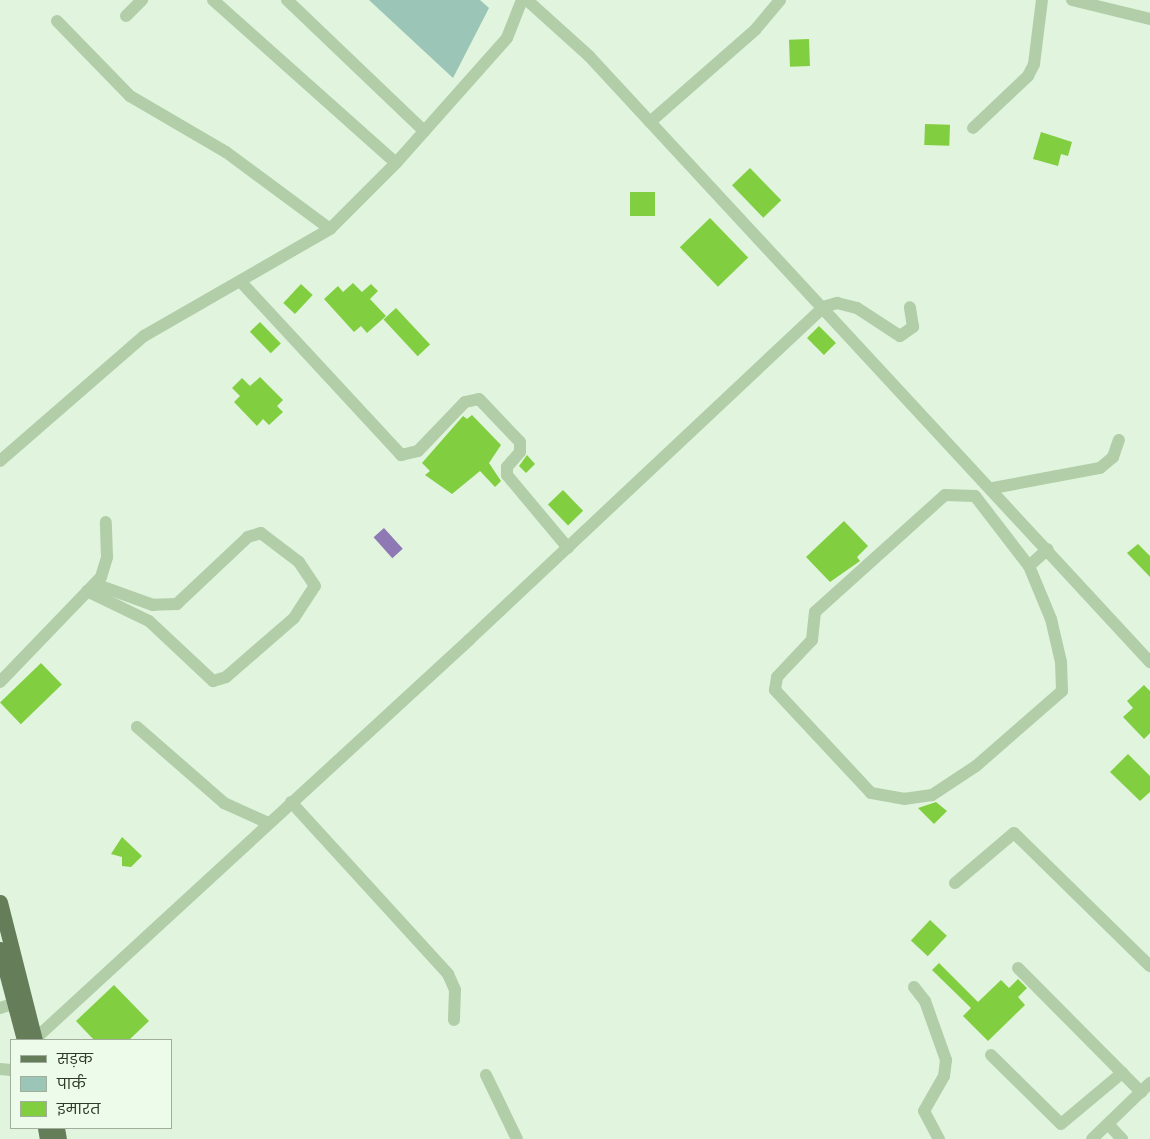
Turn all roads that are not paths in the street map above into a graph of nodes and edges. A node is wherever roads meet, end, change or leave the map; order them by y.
1 (142, 0) edge
2 (213, 0) edge
3 (287, 0) edge
4 (522, 0) edge
5 (527, 0) edge
6 (780, 0) edge
7 (1042, 0) edge
8 (1072, 0) edge
9 (126, 16) dead end
10 (1150, 20) edge
11 (57, 21) dead end
12 (650, 122) junction
13 (973, 128) dead end
14 (424, 131) junction
15 (396, 163) junction
16 (330, 229) junction
17 (241, 282) junction
18 (823, 307) junction
19 (910, 307) dead end
20 (1119, 440) dead end
21 (0, 461) edge
22 (993, 488) junction
23 (106, 522) dead end
24 (568, 548) junction
25 (1048, 549) junction
26 (1029, 566) junction
27 (91, 588) junction
28 (1150, 662) edge
29 (0, 682) edge
30 (137, 727) dead end
31 (291, 802) junction
32 (268, 823) junction
33 (955, 883) dead end
34 (0, 902) edge
35 (0, 949) edge
36 (1150, 966) edge
37 (1018, 968) dead end
38 (914, 987) dead end
39 (15, 1003) junction
40 (0, 1008) edge
41 (454, 1020) dead end
42 (31, 1039) edge
43 (31, 1039) edge
44 (32, 1039) edge
45 (991, 1054) dead end
46 (1122, 1073) junction
47 (486, 1075) dead end
48 (1150, 1083) edge
49 (1140, 1092) junction
50 (1108, 1124) junction
51 (518, 1139) edge
52 (939, 1139) edge
53 (1092, 1139) edge
54 (1122, 1139) edge

1 - 9 street
2 - 15 street
3 - 14 street
4 - 14 street
5 - 12 street
6 - 12 street
7 - 13 street
8 - 10 street
11 - 16 street
12 - 18 street
14 - 15 street
15 - 16 street
16 - 17 street
17 - 21 street
17 - 24 street
18 - 19 street
18 - 22 street
18 - 24 street
20 - 22 street
22 - 25 street
23 - 27 street
24 - 31 street
25 - 26 street
25 - 28 street
26 - 26 street
27 - 27 street
27 - 29 street
30 - 32 street
31 - 32 street
31 - 41 street
32 - 44 street
33 - 36 street
34 - 42 main road
35 - 39 main road
37 - 46 street
38 - 52 street
39 - 40 street
39 - 43 main road
45 - 46 street
46 - 49 street
47 - 51 street
48 - 49 street
49 - 50 street
50 - 53 street
50 - 54 street

